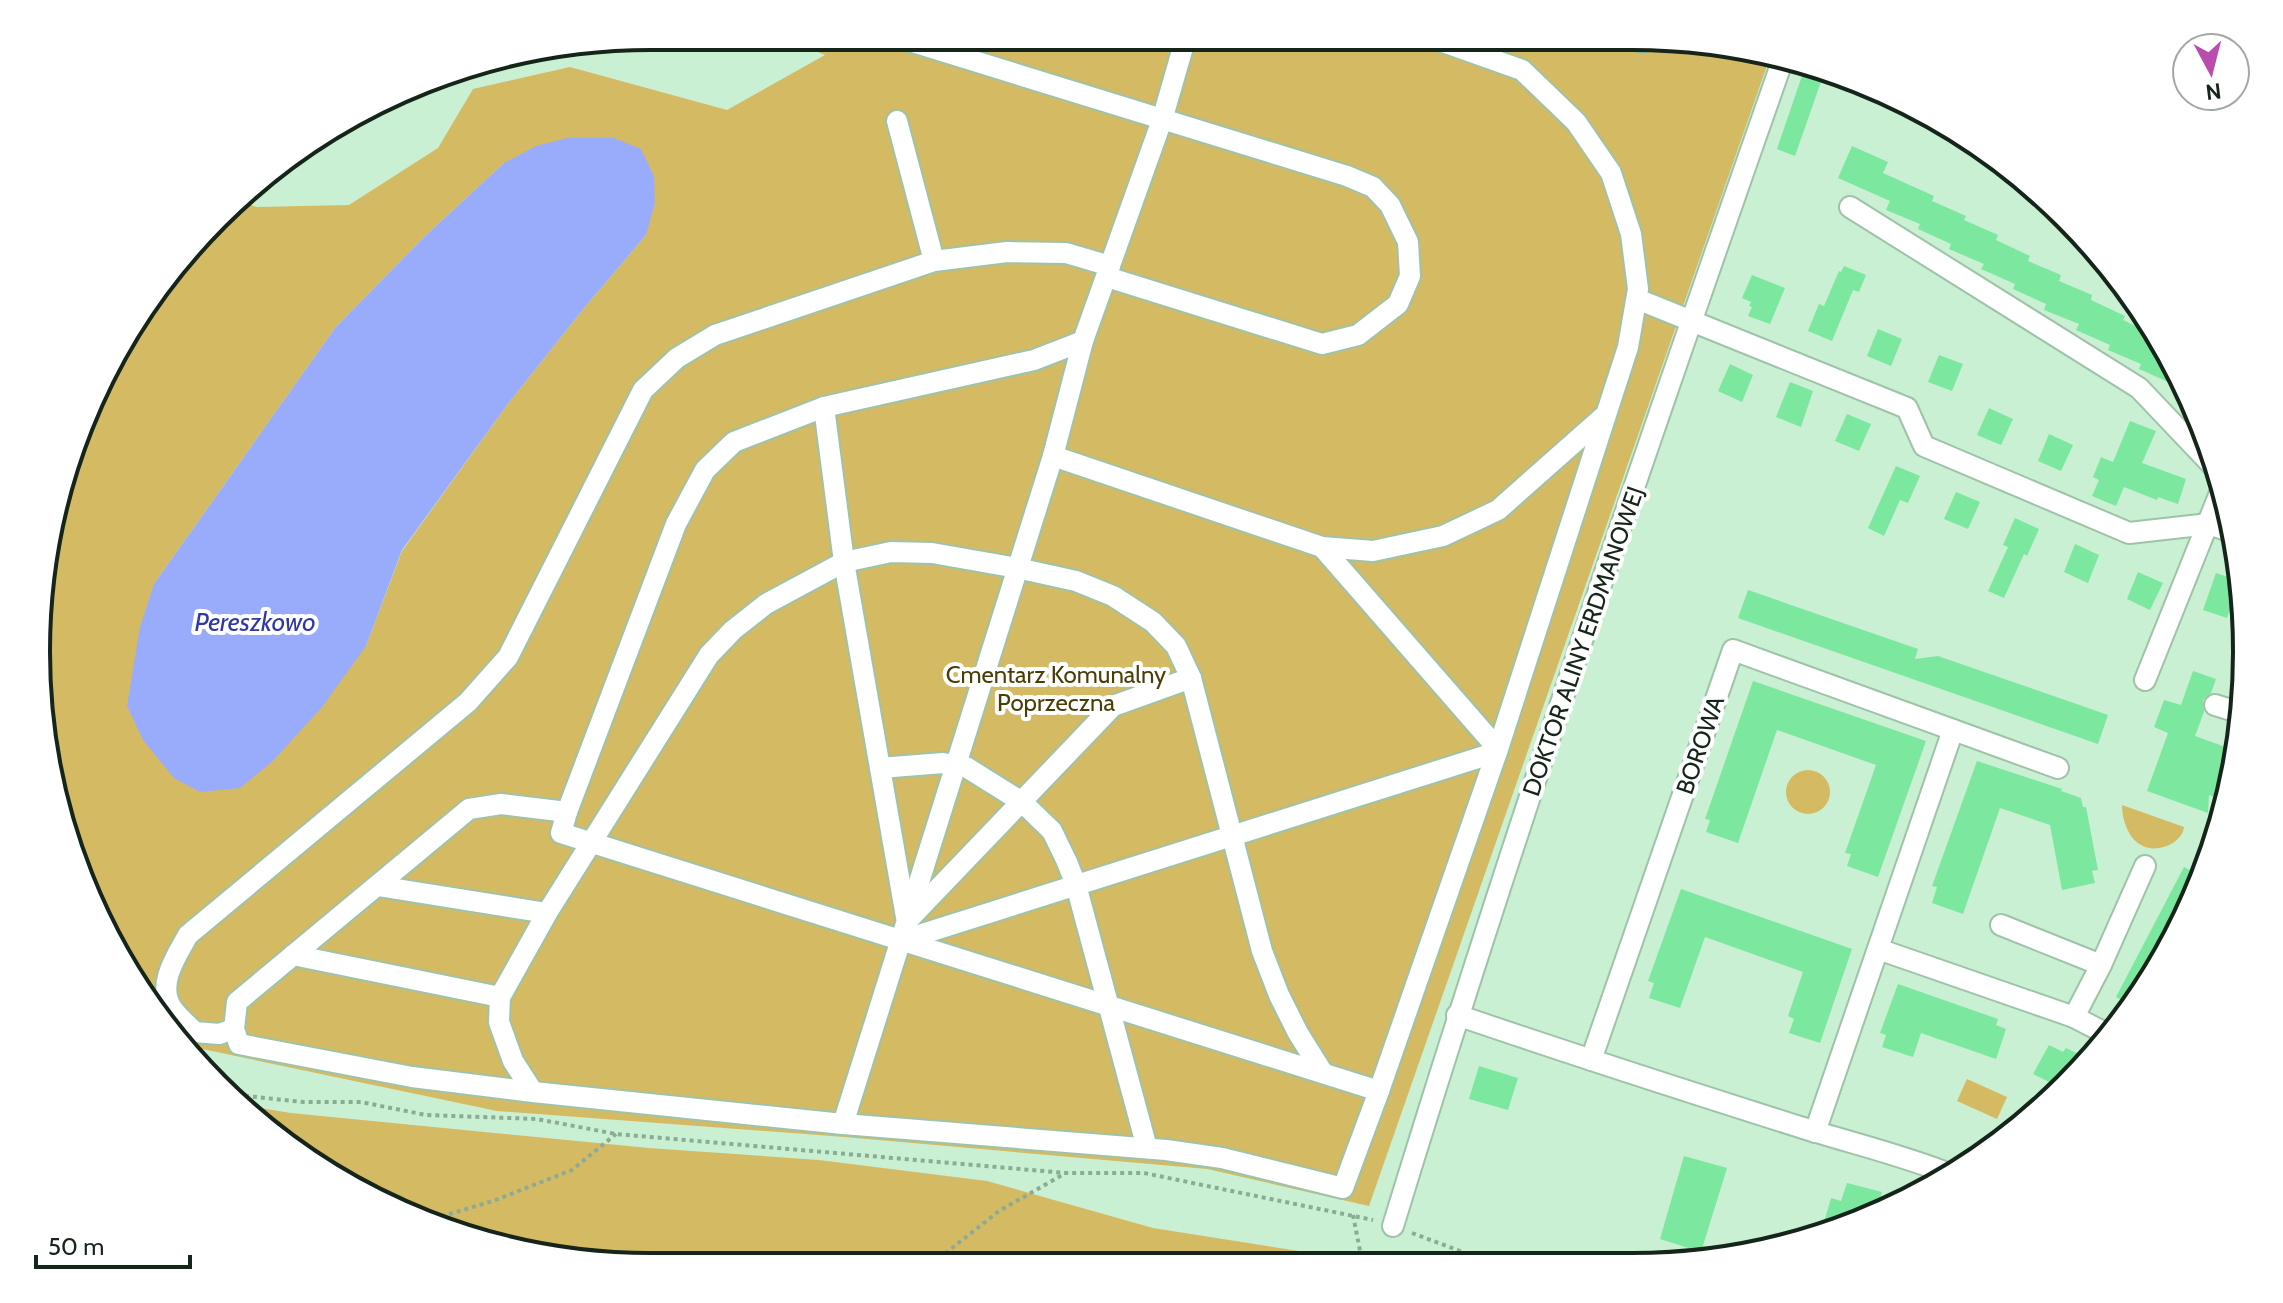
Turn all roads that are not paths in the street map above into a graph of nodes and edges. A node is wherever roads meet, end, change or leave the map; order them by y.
1 (938, 50) edge
2 (1182, 50) edge
3 (1466, 50) edge
4 (1780, 68) edge
5 (1162, 120) junction
6 (897, 121) dead end
7 (1850, 207) dead end
8 (934, 261) junction
9 (1108, 271) junction
10 (1637, 299) junction
11 (1691, 320) junction
12 (1083, 341) junction
13 (824, 407) junction
14 (1605, 414) junction
15 (2198, 450) edge
16 (1053, 456) junction
17 (2215, 507) edge
18 (2209, 524) junction
19 (2220, 528) edge
20 (1322, 547) junction
21 (844, 562) junction
22 (1017, 568) junction
23 (1191, 678) junction
24 (2145, 680) dead end
25 (2215, 705) dead end
26 (2230, 710) edge
27 (1953, 730) junction
28 (1497, 751) junction
29 (955, 765) junction
30 (880, 768) junction
31 (2058, 768) dead end
32 (1022, 802) junction
33 (567, 812) junction
34 (1233, 836) junction
35 (590, 843) junction
36 (2145, 866) dead end
37 (1076, 885) junction
38 (378, 886) junction
39 (547, 913) junction
40 (2001, 925) dead end
41 (903, 932) junction
42 (1878, 949) junction
43 (293, 955) junction
44 (2101, 965) junction
45 (500, 997) junction
46 (1109, 1006) junction
47 (1457, 1015) junction
48 (2074, 1017) junction
49 (234, 1029) junction
50 (2099, 1030) edge
51 (1591, 1060) junction
52 (1323, 1073) junction
53 (1379, 1091) junction
54 (533, 1092) junction
55 (843, 1124) junction
56 (1815, 1132) junction
57 (1147, 1148) junction
58 (1937, 1169) edge
59 (1393, 1226) road end

1 - 5 street
2 - 5 street
3 - 10 street
4 - 11 street, DOKTOR ALINY ERDMANOWEJ
5 - 9 street
5 - 9 street
6 - 8 street
7 - 15 street
8 - 9 street
8 - 49 street
9 - 12 street
10 - 11 street
10 - 14 street
11 - 18 street
11 - 47 street, DOKTOR ALINY ERDMANOWEJ
12 - 13 street
12 - 16 street
13 - 21 street
13 - 33 street
14 - 20 street
14 - 28 street
16 - 20 street
16 - 22 street
17 - 18 street
18 - 19 street
18 - 24 street
20 - 28 street
21 - 22 street
21 - 30 street
21 - 35 street
22 - 23 street
22 - 29 street
23 - 32 street
23 - 34 street
25 - 26 street
27 - 31 street, BOROWA
27 - 42 street
27 - 51 street, BOROWA
28 - 34 street
28 - 53 street
29 - 30 street
29 - 32 street
29 - 41 street
30 - 41 street
32 - 37 street
32 - 41 street
33 - 35 street
33 - 38 street
34 - 37 street
34 - 52 street
35 - 39 street
35 - 41 street
36 - 44 street
37 - 41 street
37 - 46 street
38 - 39 street
38 - 43 street
39 - 45 street
40 - 44 street
41 - 46 street
41 - 55 street
42 - 48 street
42 - 56 street
43 - 45 street
43 - 49 street
44 - 48 street
45 - 54 street
46 - 52 street
46 - 57 street
47 - 51 street
47 - 59 street, DOKTOR ALINY ERDMANOWEJ
48 - 50 street
49 - 54 street
51 - 56 street
52 - 53 street
53 - 57 street
54 - 55 street
55 - 57 street
56 - 58 street

